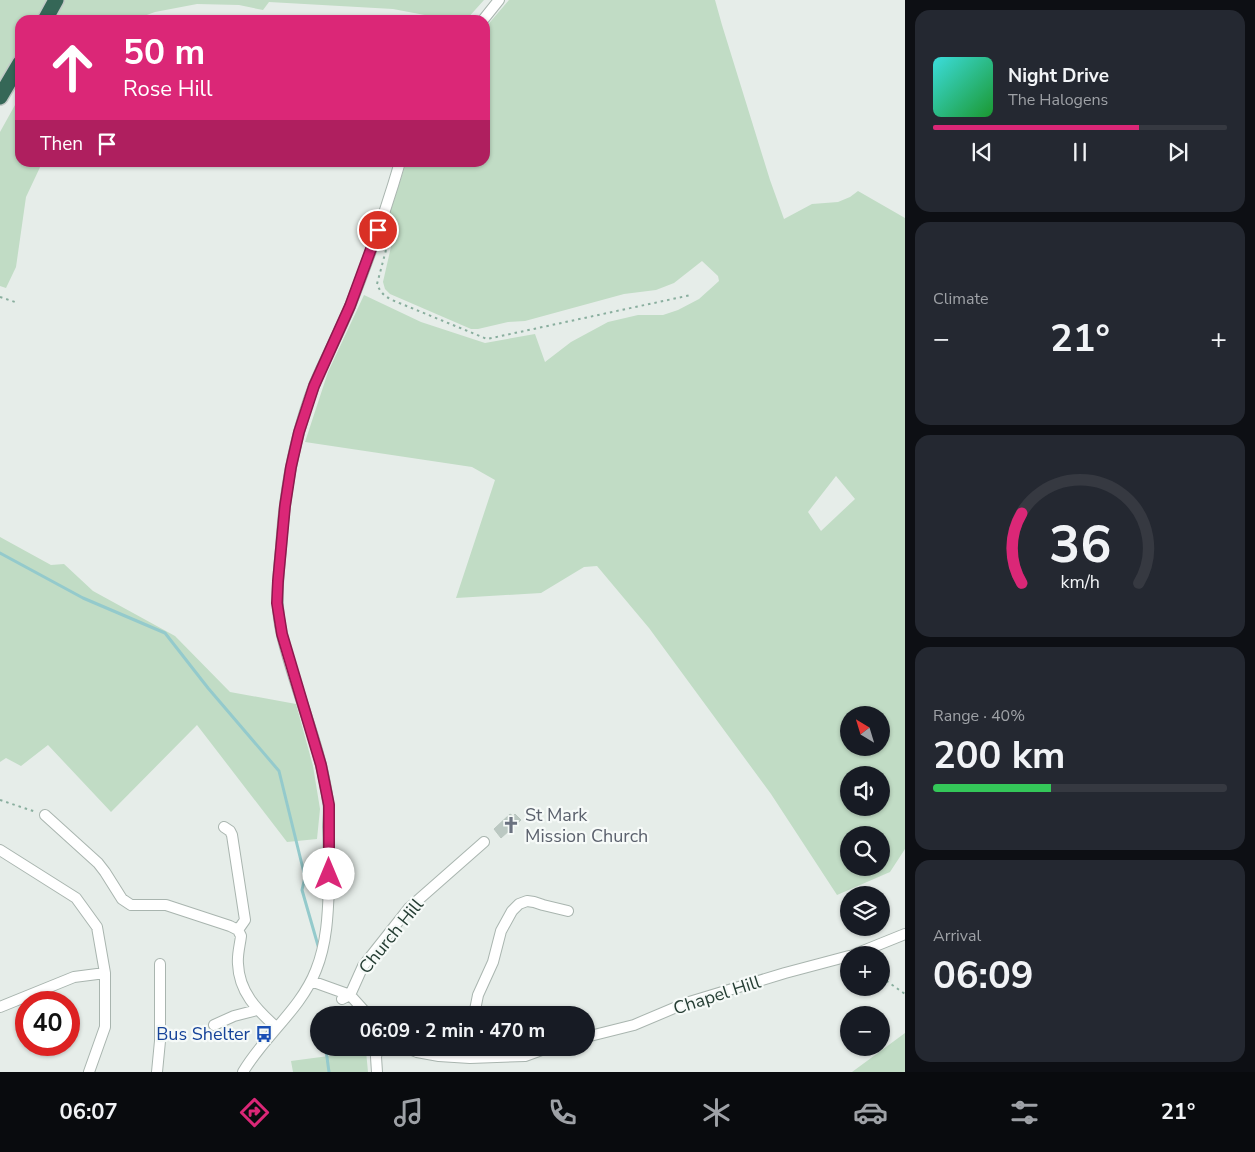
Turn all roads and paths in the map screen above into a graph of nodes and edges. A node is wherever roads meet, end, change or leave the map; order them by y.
1 (56, 0) edge
2 (499, 0) edge
3 (48, 15) edge
4 (487, 15) edge
5 (15, 72) edge
6 (0, 97) edge
7 (399, 167) edge
8 (378, 230) junction
9 (691, 295) dead end
10 (0, 297) edge
11 (18, 303) dead end
12 (0, 800) edge
13 (45, 815) joint
14 (224, 827) dead end
15 (484, 842) dead end
16 (1, 852) edge
17 (568, 911) dead end
18 (238, 930) junction
19 (905, 934) edge
20 (875, 946) edge
21 (840, 958) edge
22 (160, 964) dead end
23 (104, 974) junction
24 (313, 982) junction
25 (890, 983) edge
26 (905, 994) edge
27 (346, 998) junction
28 (356, 1006) edge
29 (476, 1006) edge
30 (0, 1007) edge
31 (257, 1010) junction
32 (214, 1025) dead end
33 (276, 1027) junction
34 (595, 1036) edge
35 (376, 1056) edge
36 (89, 1072) edge
37 (157, 1072) edge
38 (243, 1072) edge
39 (377, 1072) edge

1 - 3 highway
2 - 4 street
5 - 6 highway
7 - 8 street
8 - 9 path
8 - 24 street
10 - 11 path
12 - 13 path
13 - 18 street
14 - 18 street
15 - 27 street, Church Hill
16 - 23 street
17 - 29 street
18 - 31 street
19 - 20 street
21 - 34 street, Chapel Hill
22 - 37 street
23 - 30 street
23 - 36 street
24 - 27 street
24 - 33 street
25 - 26 path
27 - 28 street
31 - 32 street
31 - 33 street
33 - 38 street
35 - 39 street

